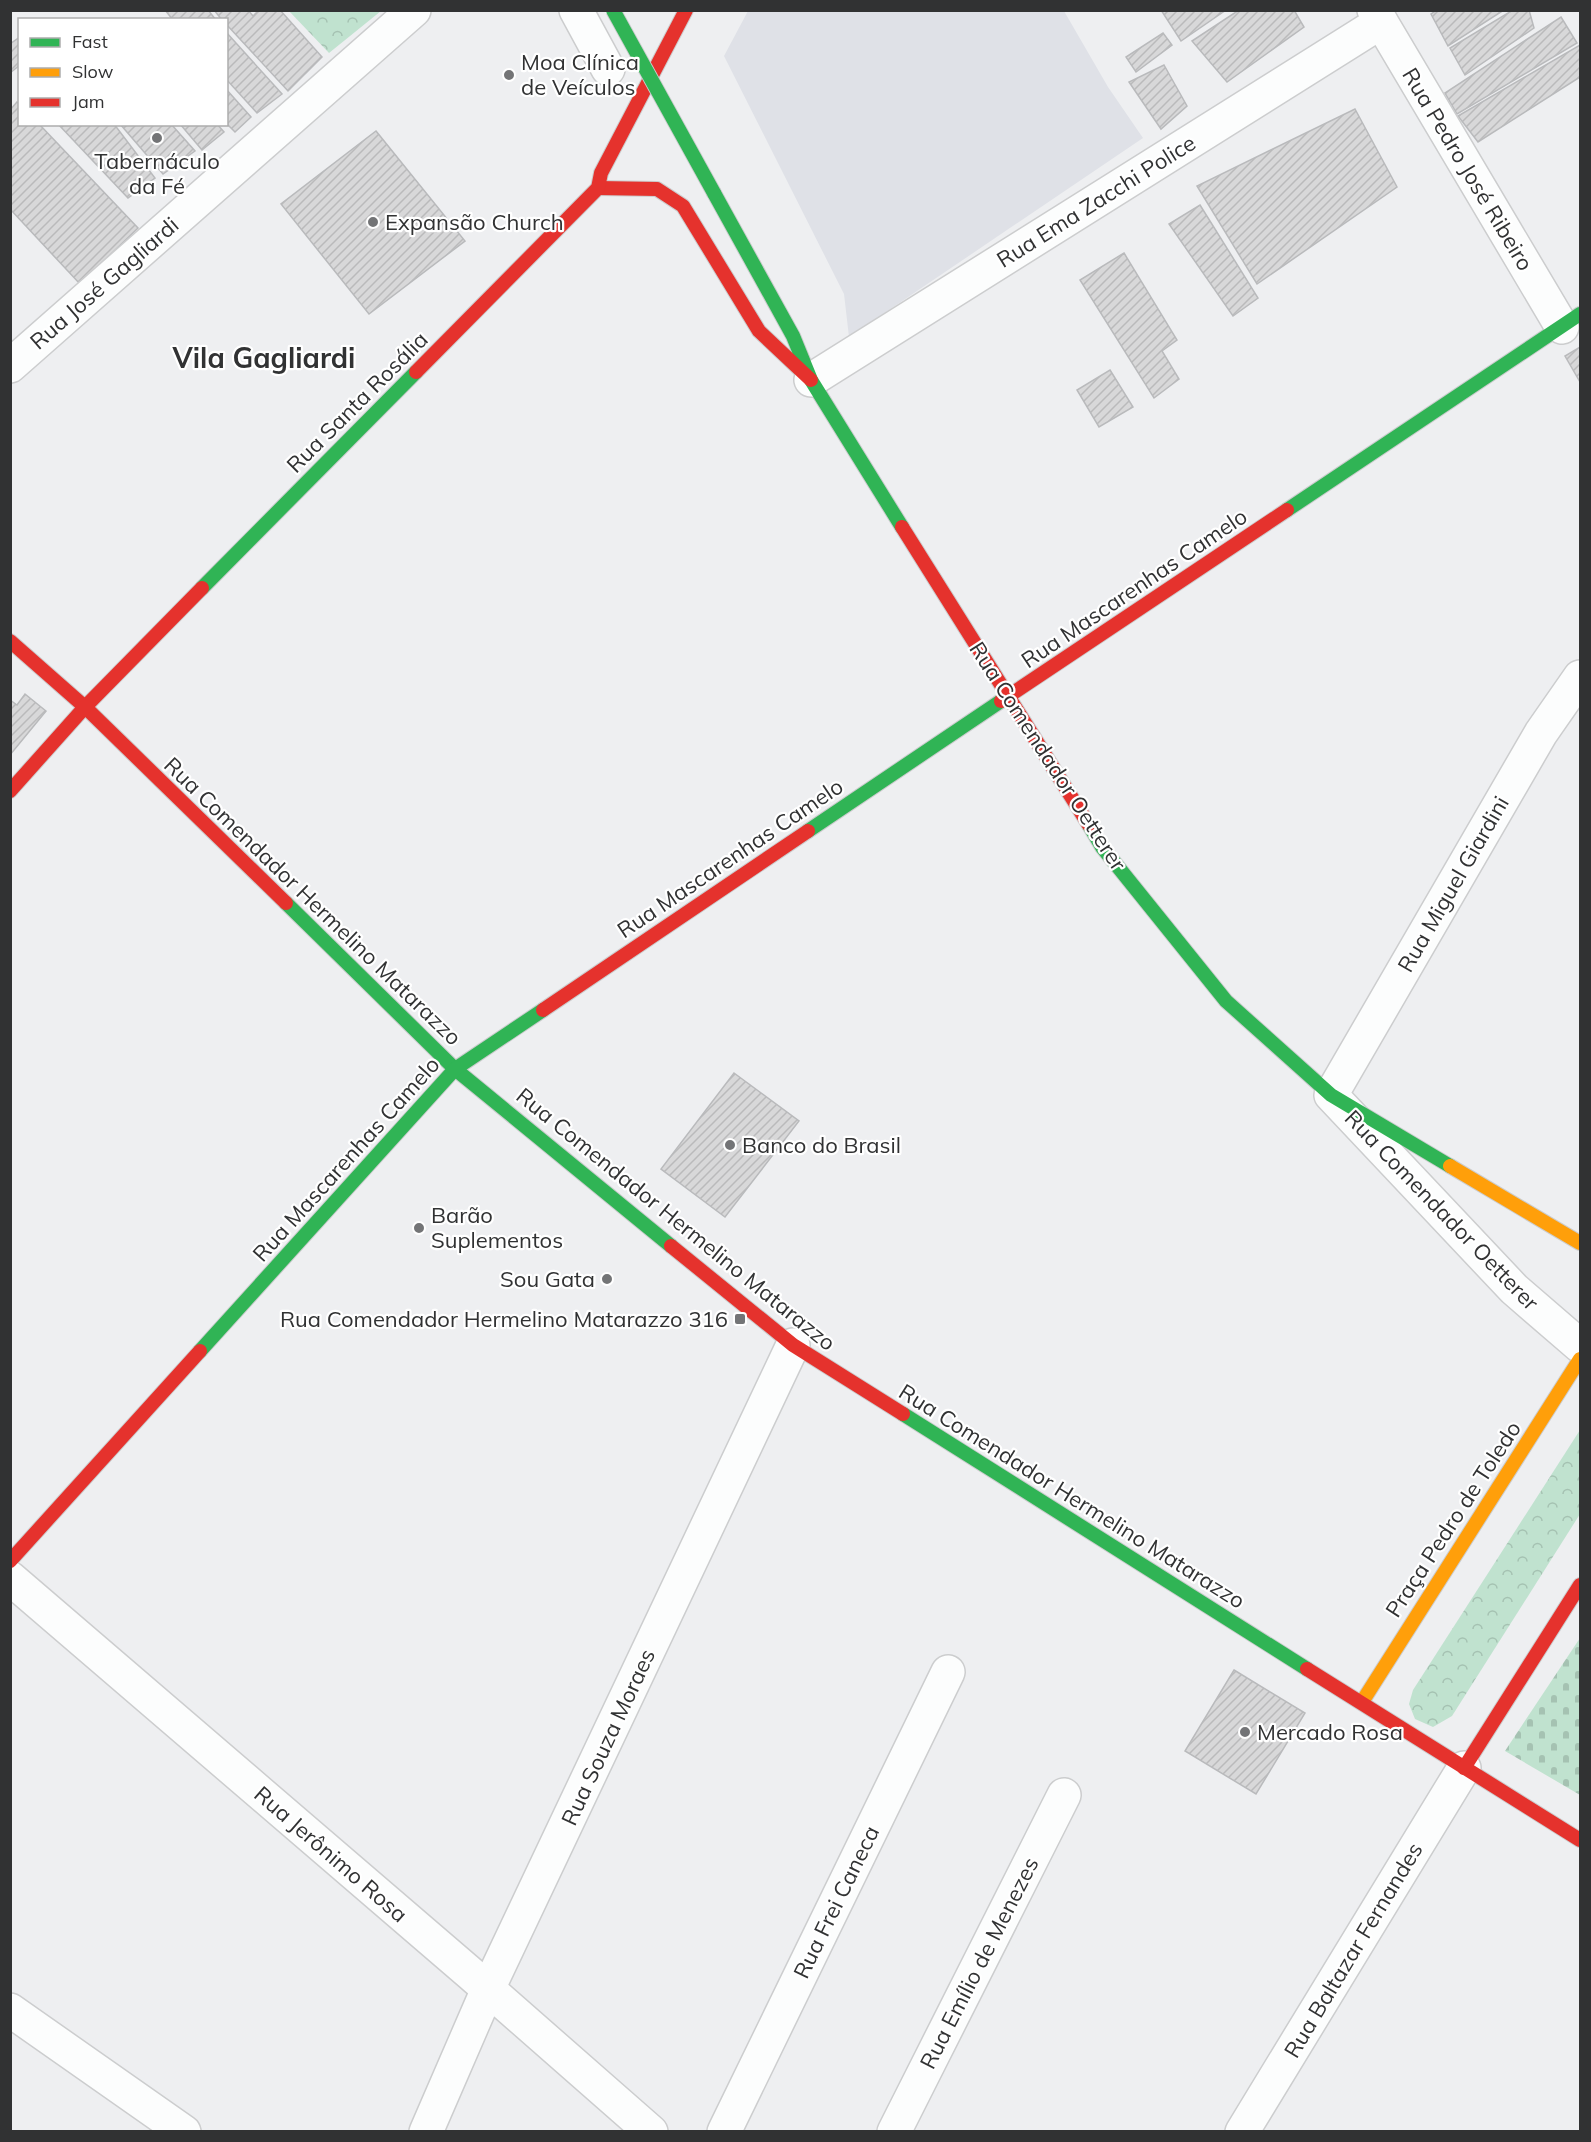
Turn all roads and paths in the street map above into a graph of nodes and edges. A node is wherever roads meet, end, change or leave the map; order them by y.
1 (414, 10) edge
2 (576, 10) edge
3 (613, 10) edge
4 (687, 10) edge
5 (1377, 16) edge
6 (608, 69) dead end
7 (598, 188) junction
8 (1571, 320) edge
9 (10, 366) edge
10 (811, 380) junction
11 (10, 641) edge
12 (1581, 677) edge
13 (1008, 697) junction
14 (85, 707) junction
15 (10, 791) edge
16 (455, 1069) junction
17 (1331, 1095) junction
18 (1581, 1243) edge
19 (793, 1345) junction
20 (1581, 1346) edge
21 (1581, 1359) edge
22 (10, 1561) edge
23 (10, 1578) edge
24 (1581, 1585) edge
25 (948, 1672) dead end
26 (1362, 1702) junction
27 (1464, 1768) junction
28 (1064, 1795) dead end
29 (1581, 1840) edge
30 (488, 1989) junction
31 (10, 2010) edge
32 (184, 2132) edge
33 (426, 2132) edge
34 (651, 2132) edge
35 (724, 2132) edge
36 (894, 2132) edge
37 (1242, 2132) edge

1 - 9 street, Rua José Gagliardi
2 - 6 street
3 - 10 main road, Rua Comendador Oetterer, bridge
4 - 7 main road, Rua Santa Rosália
5 - 8 street, Rua Pedro José Ribeiro
5 - 10 street, Rua Ema Zacchi Police
7 - 10 main road, Rua Comendador Oetterer
7 - 14 main road, Rua Santa Rosália
8 - 13 main road, Rua Mascarenhas Camelo
10 - 13 main road, Rua Comendador Oetterer
11 - 14 main road, Rua Comendador Hermelino Matarazzo
12 - 17 street, Rua Miguel Giardini
13 - 16 main road, Rua Mascarenhas Camelo
13 - 17 main road, Rua Comendador Oetterer
14 - 15 main road, Rua Santa Rosália
14 - 16 main road, Rua Comendador Hermelino Matarazzo
16 - 19 main road, Rua Comendador Hermelino Matarazzo
16 - 22 main road, Rua Mascarenhas Camelo
17 - 18 main road, Rua Comendador Oetterer
17 - 20 street, Rua Comendador Oetterer
19 - 26 main road, Rua Comendador Hermelino Matarazzo
19 - 30 street, Rua Souza Moraes
21 - 26 main road, Praça Pedro de Toledo
23 - 30 street, Rua Jerônimo Rosa
24 - 27 main road
25 - 35 street, Rua Frei Caneca
26 - 27 main road, Rua Comendador Hermelino Matarazzo
27 - 29 main road, Rua Comendador Hermelino Matarazzo
27 - 37 street, Rua Baltazar Fernandes
28 - 36 street, Rua Emílio de Menezes
30 - 33 street, Rua Souza Moraes
30 - 34 street, Rua Jerônimo Rosa
31 - 32 street

